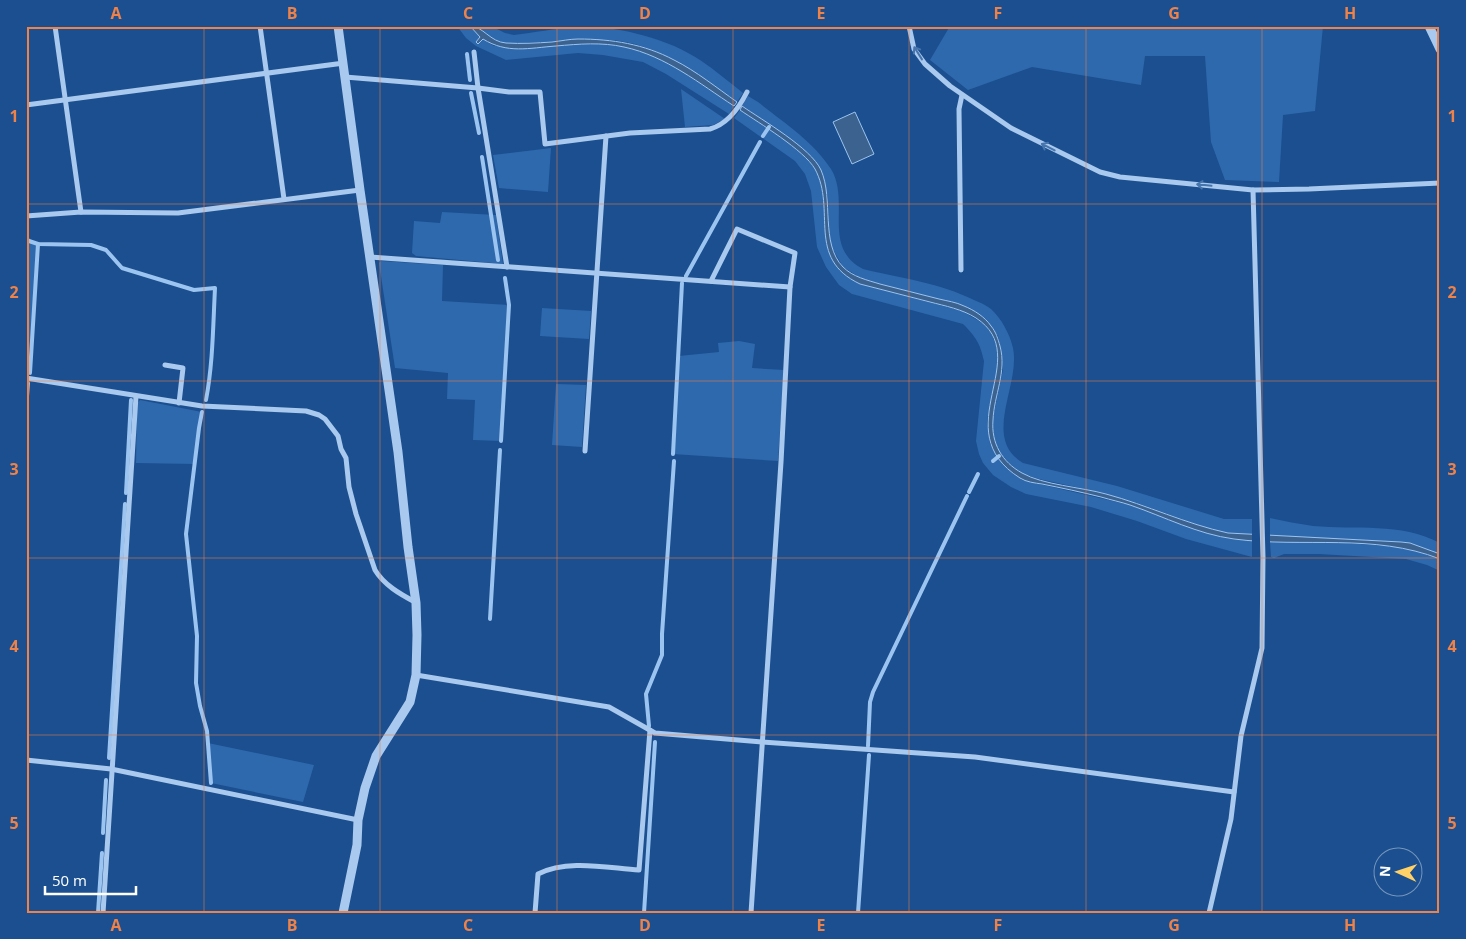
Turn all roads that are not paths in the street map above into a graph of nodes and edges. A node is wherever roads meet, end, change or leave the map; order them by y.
1 (55, 26) edge
2 (260, 26) edge
3 (338, 26) edge
4 (909, 26) edge
5 (1429, 26) edge
6 (1440, 49) edge
7 (474, 52) dead end
8 (344, 63) junction
9 (267, 73) junction
10 (346, 77) junction
11 (478, 88) junction
12 (747, 93) dead end
13 (962, 95) junction
14 (65, 100) junction
15 (26, 105) edge
16 (606, 136) junction
17 (1440, 183) edge
18 (360, 190) junction
19 (1252, 190) junction
20 (284, 199) junction
21 (81, 212) junction
22 (26, 216) edge
23 (370, 257) junction
24 (507, 267) junction
25 (961, 270) dead end
26 (597, 274) junction
27 (710, 281) junction
28 (790, 287) junction
29 (164, 365) dead end
30 (26, 378) edge
31 (136, 396) junction
32 (179, 403) junction
33 (584, 451) dead end
34 (416, 603) junction
35 (416, 675) junction
36 (650, 730) junction
37 (762, 742) junction
38 (26, 760) edge
39 (112, 769) junction
40 (1234, 792) junction
41 (358, 820) junction
42 (103, 913) edge
43 (343, 913) edge
44 (535, 913) edge
45 (751, 913) edge
46 (1209, 913) edge

1 - 14 street
2 - 9 street
3 - 8 street
13 -> 4 street
5 - 6 street
7 - 11 street
8 - 9 street
8 - 10 street
9 - 14 street
9 - 20 street
10 - 11 street
10 - 18 street
11 - 16 street
11 - 24 street
12 - 16 street
19 -> 13 street
13 - 25 street
14 - 15 street
14 - 21 street
16 - 26 street
17 - 19 street
18 - 20 street
18 - 23 street
19 - 40 street
20 - 21 street
21 - 22 street
23 - 24 street
23 - 34 street
24 - 26 street
26 - 27 street
26 - 33 street
27 - 28 street
27 - 28 street
28 - 37 street
29 - 32 street
30 - 31 street
31 - 32 street
31 - 39 street
32 - 34 street
34 - 35 street
35 - 36 street
35 - 41 street
36 - 37 street
36 - 44 street
37 - 40 street
37 - 45 street
38 - 39 street
39 - 41 street
39 - 42 street
40 - 46 street
41 - 43 street

